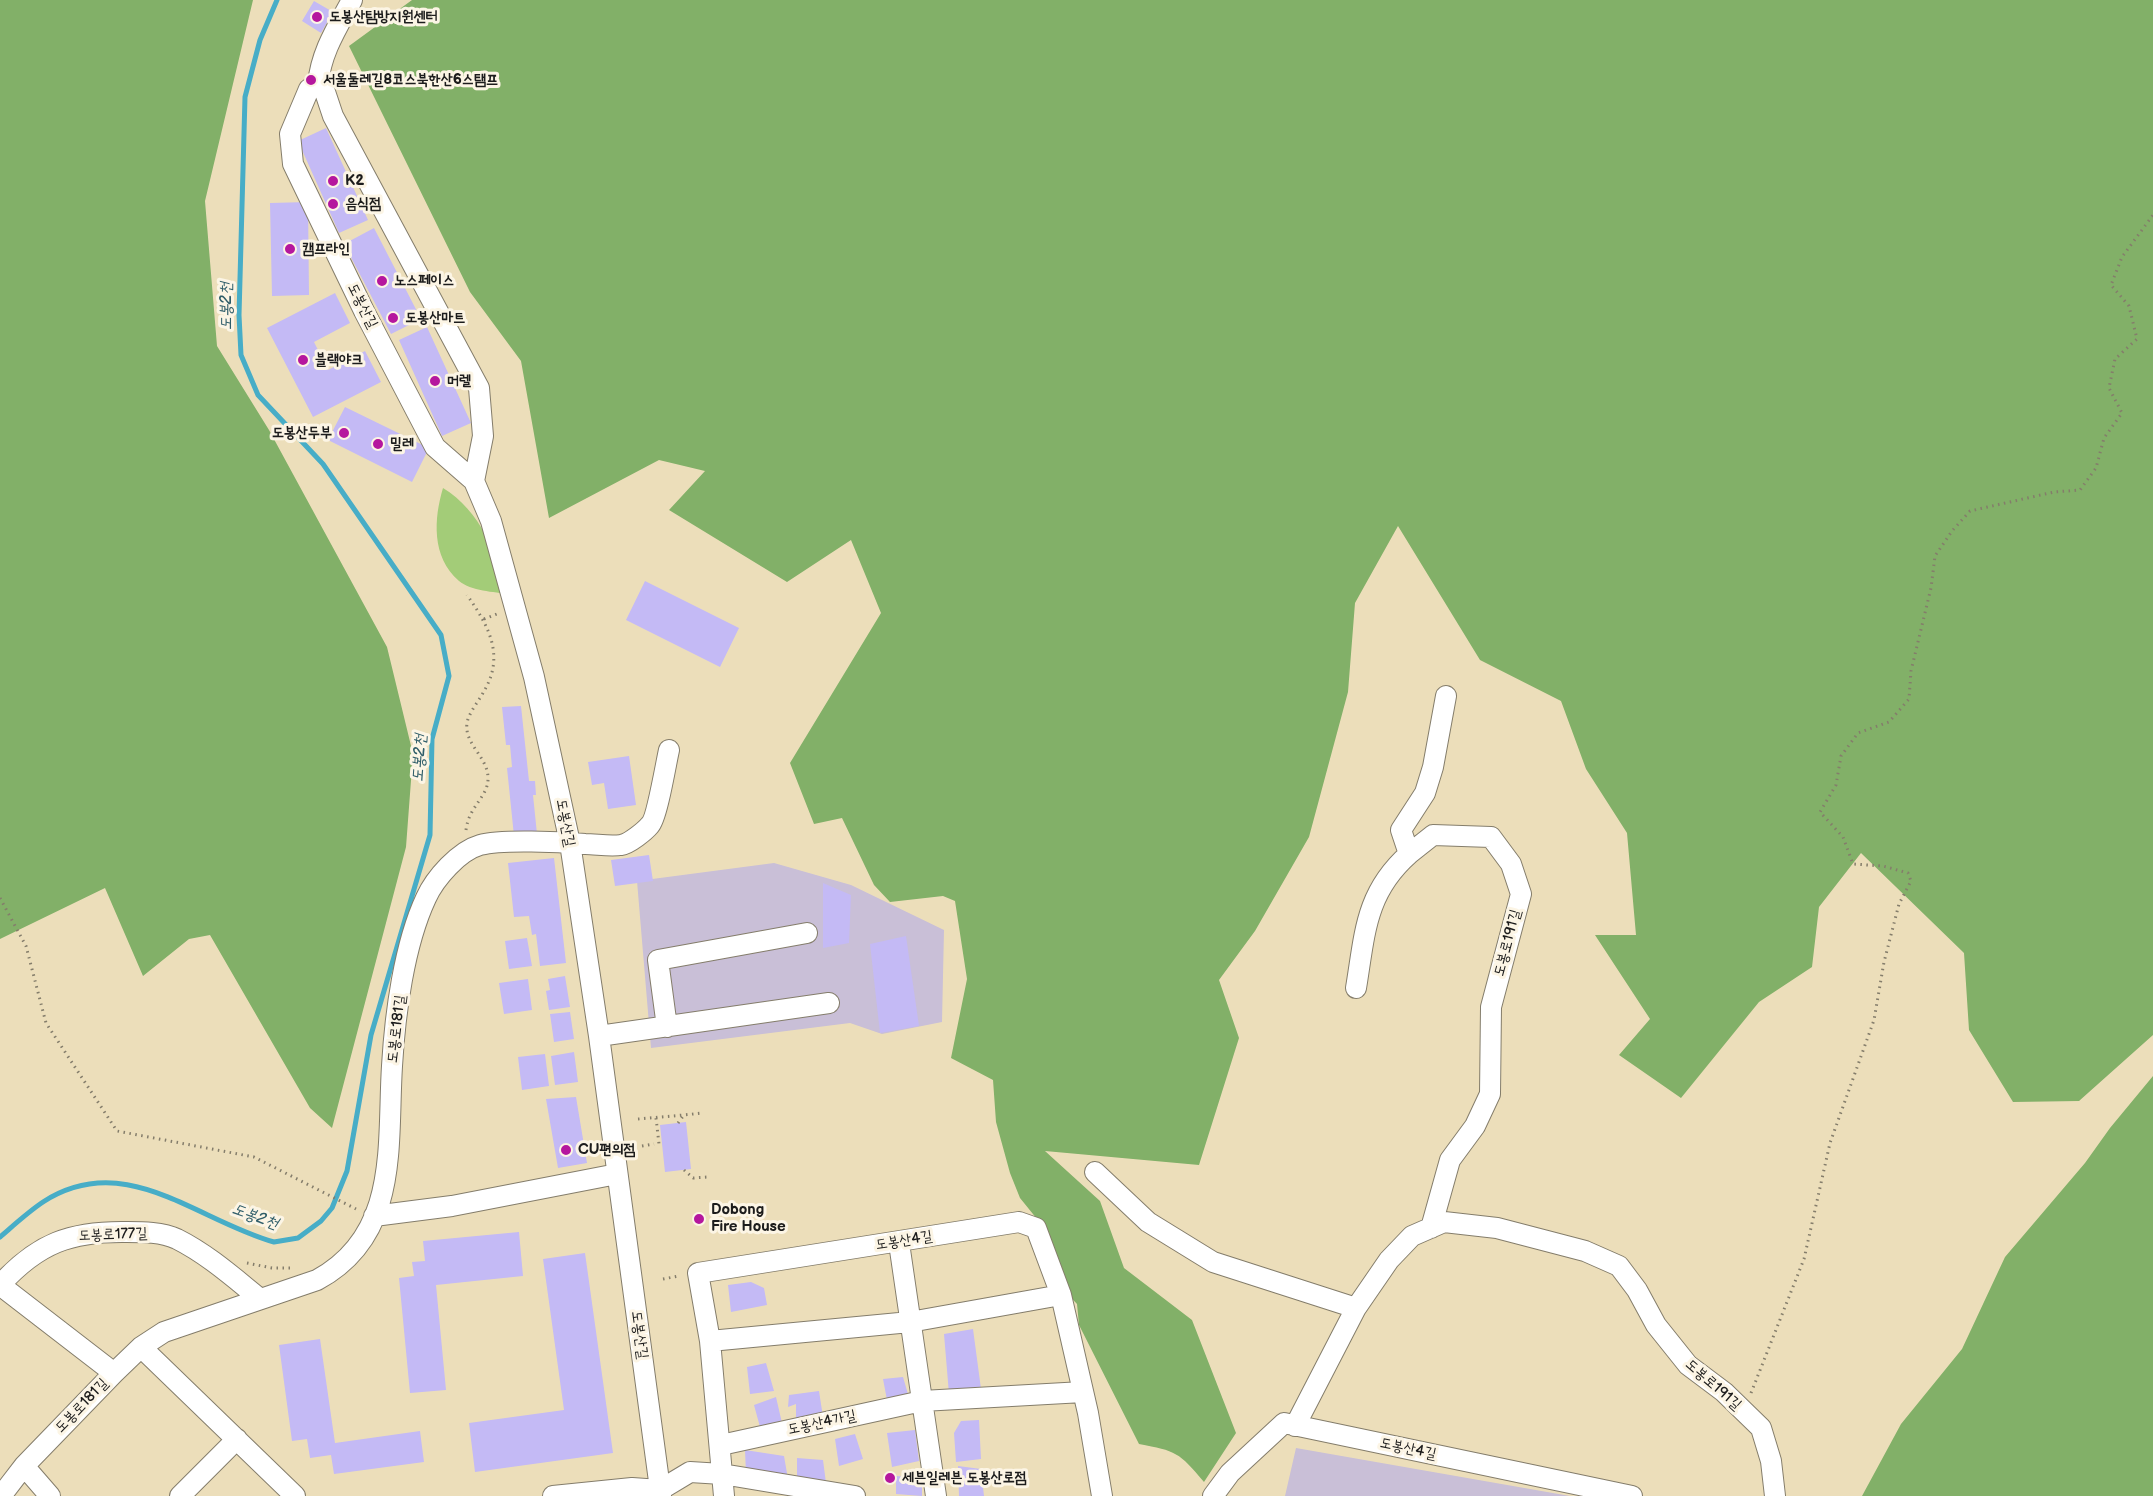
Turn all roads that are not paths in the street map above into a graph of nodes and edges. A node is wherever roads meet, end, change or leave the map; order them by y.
1 (352, 0) edge
2 (318, 84) junction
3 (474, 481) junction
4 (1446, 696) dead end
5 (669, 750) dead end
6 (570, 843) junction
7 (1408, 854) junction
8 (807, 933) dead end
9 (1356, 988) dead end
10 (829, 1003) dead end
11 (667, 1027) junction
12 (599, 1036) junction
13 (1095, 1172) dead end
14 (617, 1174) junction
15 (368, 1214) junction
16 (1431, 1228) junction
17 (899, 1243) junction
18 (0, 1285) edge
19 (1061, 1294) junction
20 (259, 1298) junction
21 (1356, 1308) junction
22 (910, 1322) junction
23 (710, 1341) junction
24 (141, 1347) junction
25 (114, 1373) junction
26 (1083, 1392) junction
27 (922, 1401) junction
28 (1295, 1426) junction
29 (237, 1439) junction
30 (722, 1445) junction
31 (24, 1466) junction
32 (722, 1474) junction
33 (663, 1494) edge
34 (2, 1496) edge
35 (50, 1496) edge
36 (180, 1496) edge
37 (295, 1496) edge
38 (553, 1496) edge
39 (724, 1496) edge
40 (855, 1496) edge
41 (936, 1496) edge
42 (1102, 1496) edge
43 (1212, 1496) edge
44 (1632, 1496) edge
45 (1775, 1496) edge

1 - 2 street, 도봉산길
2 - 3 street
2 - 3 street, 도봉산길
3 - 6 street, 도봉산길
4 - 7 street
5 - 6 street, 도봉로181길
6 - 12 street, 도봉산길
6 - 15 street, 도봉로181길
7 - 9 street
7 - 16 street, 도봉로191길
8 - 11 street
10 - 11 street
11 - 12 street
12 - 14 street, 도봉산길
13 - 21 street
14 - 15 street
14 - 33 street, 도봉산길
15 - 20 street, 도봉로181길
16 - 21 street, 도봉로191길
16 - 45 street, 도봉로191길
17 - 19 street, 도봉산4길
17 - 22 street
17 - 23 street, 도봉산4길
18 - 20 street, 도봉로177길
18 - 25 street
19 - 22 street
19 - 26 street, 도봉산4길
20 - 24 street, 도봉로181길
21 - 28 street, 도봉로191길
22 - 23 street
22 - 27 street
23 - 30 street, 도봉산4길
24 - 25 street, 도봉로181길
24 - 29 street
25 - 31 street, 도봉로181길
26 - 27 street, 도봉산4가길
26 - 42 street, 도봉산4길
27 - 30 street, 도봉산4가길
27 - 41 street
28 - 43 street
28 - 44 street, 도봉산4길
29 - 36 street
29 - 37 street
30 - 32 street, 도봉산4길
31 - 34 street, 도봉로181길
31 - 35 street
32 - 33 street
32 - 39 street, 도봉산4길
32 - 40 street
33 - 38 street

